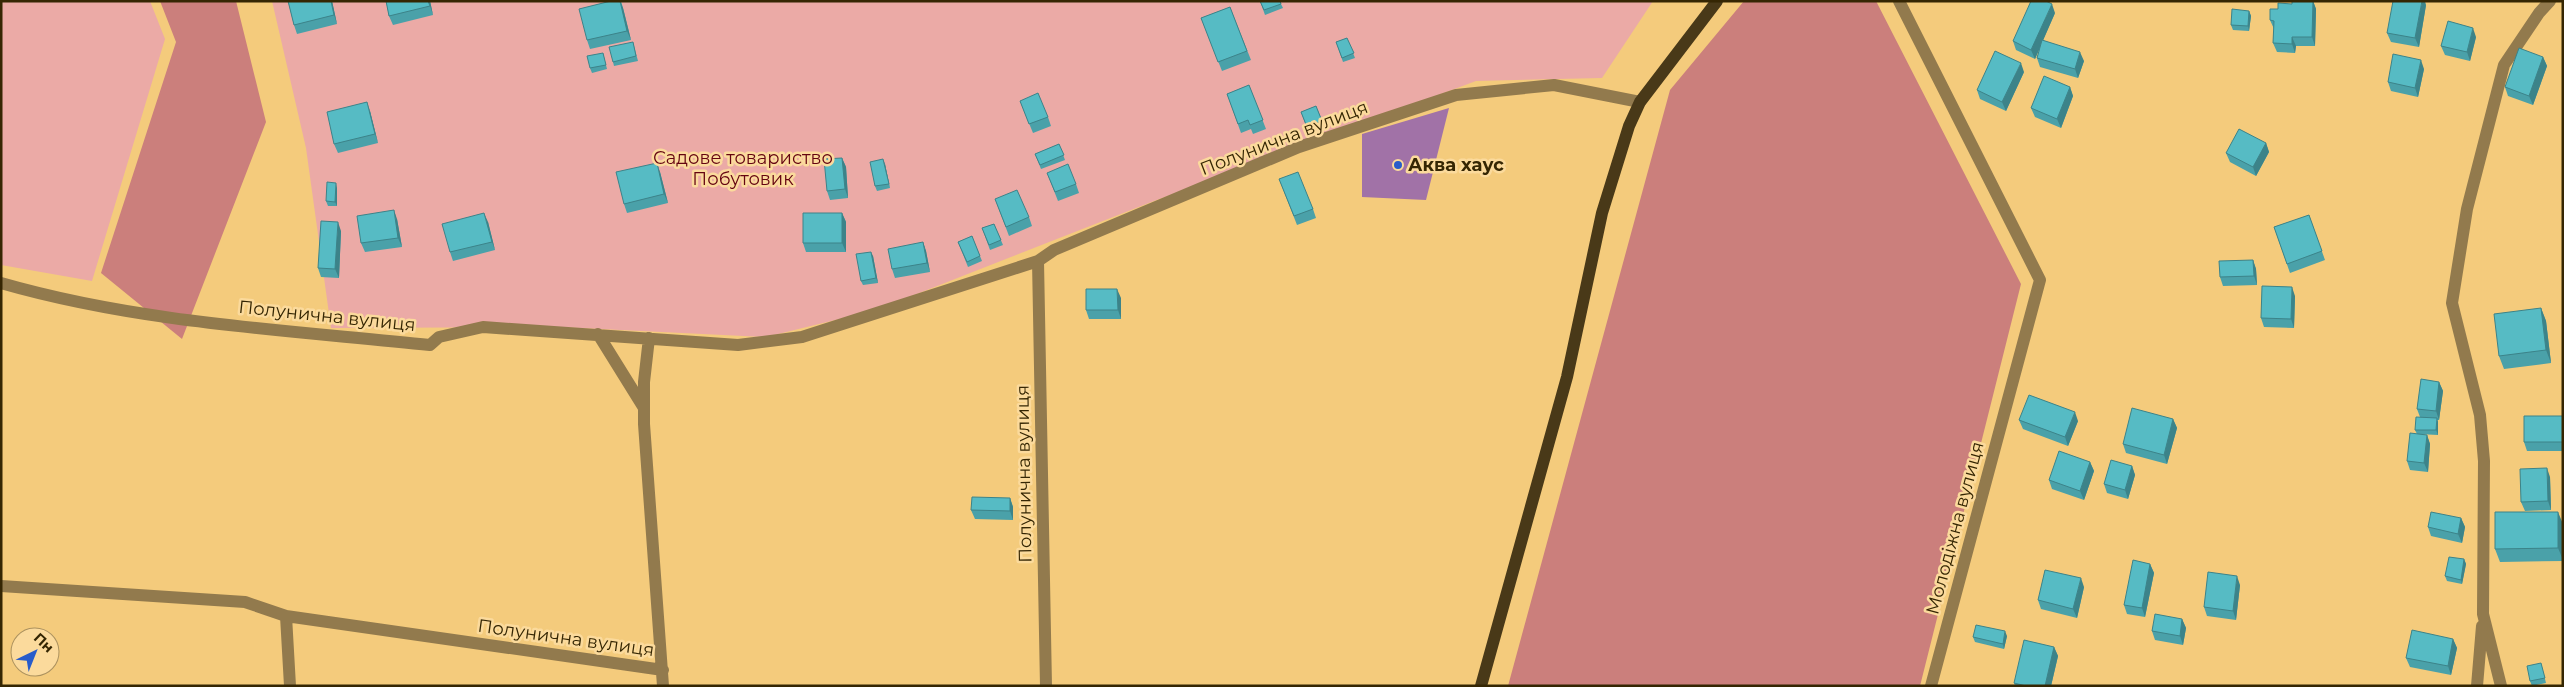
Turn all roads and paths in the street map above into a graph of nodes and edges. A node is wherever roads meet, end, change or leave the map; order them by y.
1 (1717, 1) edge
2 (1899, 1) edge
3 (2550, 1) edge
4 (1640, 102) junction
5 (1038, 261) junction
6 (1, 283) edge
7 (598, 334) junction
8 (649, 338) junction
9 (644, 408) junction
10 (1, 586) edge
11 (2483, 614) junction
12 (286, 616) junction
13 (663, 670) junction
14 (290, 686) edge
15 (664, 686) edge
16 (1046, 686) edge
17 (1481, 686) edge
18 (1930, 686) edge
19 (2477, 686) edge
20 (2500, 686) edge

1 - 4 main road
2 - 18 street, Молодіжна вулиця
3 - 11 street
4 - 5 street, Полунична вулиця
4 - 17 main road
5 - 8 street, Полунична вулиця
5 - 16 street, Полунична вулиця
6 - 7 street, Полунична вулиця
7 - 8 street, Полунична вулиця
7 - 9 street
8 - 9 street, Полунична вулиця
9 - 13 street, Полунична вулиця
10 - 12 street, Полунична вулиця
11 - 19 street
11 - 20 street
12 - 13 street, Полунична вулиця
12 - 14 street
13 - 15 street, Полунична вулиця

